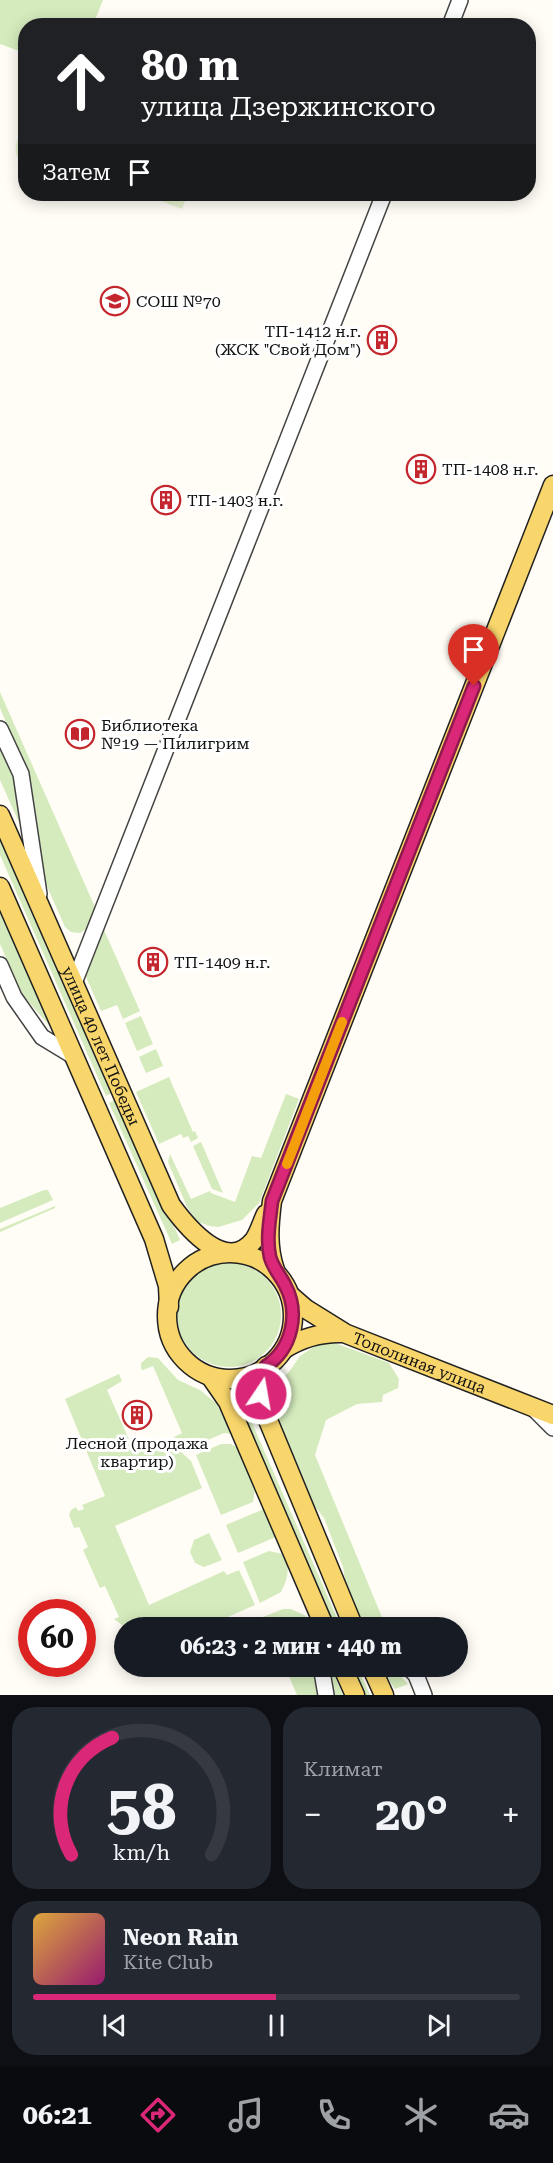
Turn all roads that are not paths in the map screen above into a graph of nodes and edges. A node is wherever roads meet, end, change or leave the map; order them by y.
1 (460, 0) edge
2 (453, 18) edge
3 (381, 201) edge
4 (553, 485) edge
5 (0, 729) edge
6 (0, 815) edge
7 (0, 887) edge
8 (41, 909) junction
9 (0, 965) edge
10 (74, 983) junction
11 (75, 1057) junction
12 (272, 1201) junction
13 (231, 1252) junction
14 (275, 1270) junction
15 (291, 1296) junction
16 (168, 1307) junction
17 (344, 1333) junction
18 (285, 1349) junction
19 (266, 1366) junction
20 (210, 1376) junction
21 (553, 1405) edge
22 (530, 1406) junction
23 (553, 1415) edge
24 (553, 1428) edge
25 (316, 1607) junction
26 (317, 1617) edge
27 (320, 1617) edge
28 (350, 1617) edge
29 (323, 1677) edge
30 (347, 1677) edge
31 (376, 1677) edge
32 (417, 1677) edge
33 (326, 1695) edge
34 (355, 1695) edge
35 (384, 1695) edge
36 (424, 1695) edge

1 - 2 street
3 - 10 street
4 - 12 main road
5 - 8 street
6 - 8 main road, улица 40 лет Победы
7 - 11 main road, улица 40 лет Победы
8 - 10 main road, улица 40 лет Победы
9 - 11 street
10 - 13 main road, улица 40 лет Победы
11 - 16 main road, улица 40 лет Победы
12 - 13 main road
12 - 14 main road
13 - 14 main road
13 - 16 main road
14 - 15 main road
15 - 17 main road
15 - 18 main road
16 - 20 main road
17 - 18 main road, Тополиная улица
17 - 22 main road, Тополиная улица
18 - 19 main road
19 - 20 main road
19 - 28 main road
20 - 25 main road
21 - 22 street
22 - 23 main road, Тополиная улица
22 - 24 street
25 - 26 street
25 - 27 main road
29 - 33 street
30 - 34 main road
31 - 35 main road
32 - 36 street

